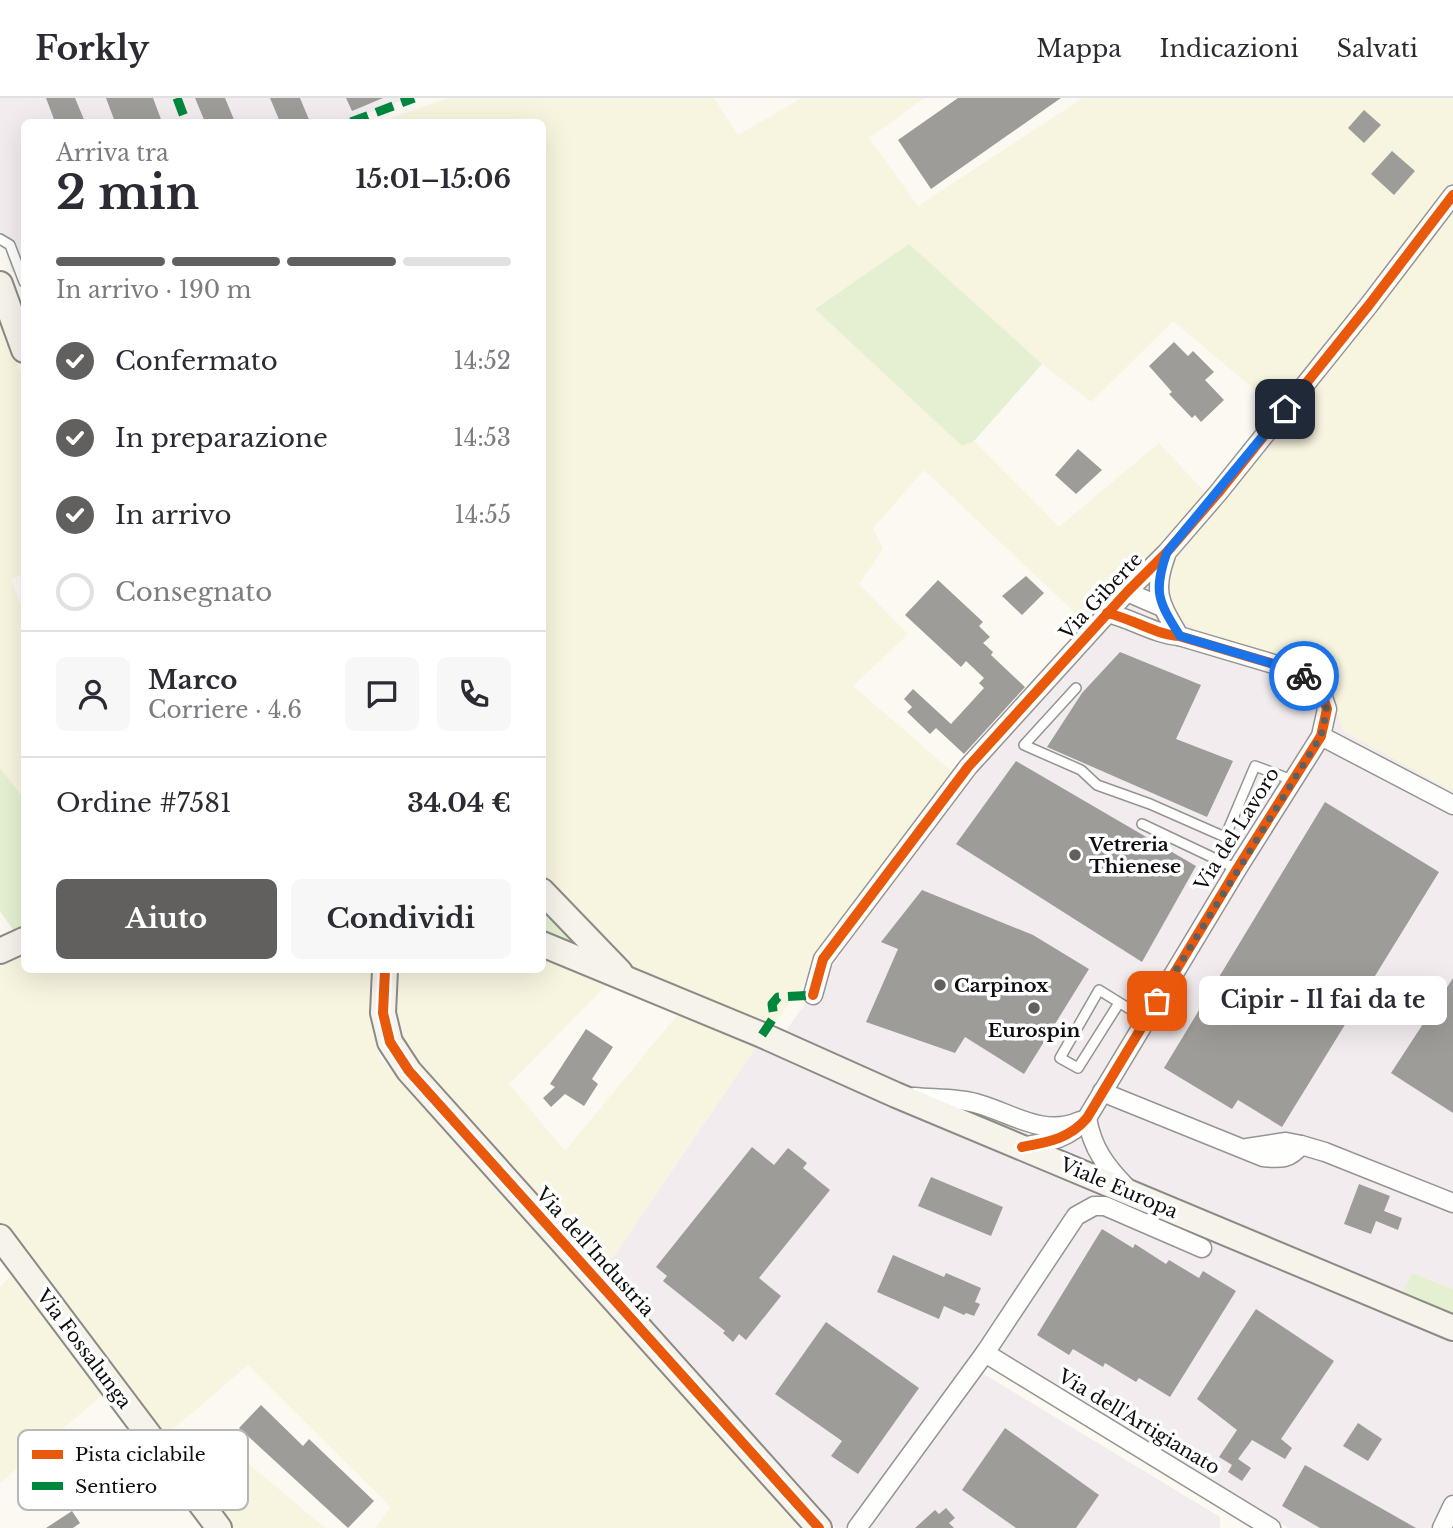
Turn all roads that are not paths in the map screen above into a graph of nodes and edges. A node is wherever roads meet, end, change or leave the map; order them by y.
1 (1453, 195) edge
2 (0, 239) edge
3 (21, 274) edge
4 (0, 284) edge
5 (21, 342) edge
6 (1167, 552) junction
7 (1127, 592) junction
8 (1162, 607) junction
9 (1108, 613) junction
10 (1141, 624) junction
11 (1180, 636) junction
12 (1076, 688) dead end
13 (1321, 736) junction
14 (1292, 780) junction
15 (1453, 804) edge
16 (1142, 824) dead end
17 (1237, 869) junction
18 (546, 895) edge
19 (21, 941) edge
20 (546, 946) edge
21 (0, 951) edge
22 (387, 974) edge
23 (631, 982) junction
24 (813, 995) dead end
25 (1119, 1003) junction
26 (1146, 1019) junction
27 (1102, 1092) junction
28 (896, 1095) junction
29 (1087, 1118) junction
30 (1022, 1147) junction
31 (1132, 1193) junction
32 (1453, 1203) edge
33 (0, 1237) edge
34 (1202, 1248) dead end
35 (1453, 1328) edge
36 (985, 1353) junction
37 (145, 1430) edge
38 (1453, 1506) edge
39 (205, 1510) edge
40 (1249, 1522) edge
41 (219, 1528) edge
42 (819, 1528) edge
43 (858, 1528) edge
44 (1271, 1528) edge
45 (1442, 1528) edge

1 - 6 street, Via Giberte
2 - 3 lane
4 - 5 main road
6 - 7 street, Via Giberte
6 - 8 street
7 - 8 street
7 - 9 street, Via Giberte
7 - 10 street
8 - 11 street
9 - 10 street, Via del Lavoro
9 - 24 street, Via Giberte
10 - 11 street, Via del Lavoro
11 - 13 street, Via del Lavoro
12 - 14 lane
13 - 14 street, Via del Lavoro
13 - 15 street
14 - 17 street, Via del Lavoro
16 - 17 lane
17 - 26 street, Via del Lavoro
18 - 23 main road
19 - 21 main road
20 - 23 main road, Viale Europa
22 - 42 main road, Via dell'Industria
23 - 28 main road, Viale Europa
25 - 25 lane
25 - 26 lane
26 - 27 street, Via del Lavoro
27 - 29 street, Via del Lavoro
27 - 32 street
28 - 29 street
28 - 30 main road, Viale Europa
29 - 30 street, Via del Lavoro
29 - 31 street
30 - 31 main road, Viale Europa
31 - 35 main road, Viale Europa
33 - 37 main road, Via Fossalunga
34 - 36 street
36 - 40 street, Via dell'Artigianato
36 - 43 street
38 - 45 street
39 - 41 main road, Via Fossalunga
40 - 44 street, Via dell'Artigianato

